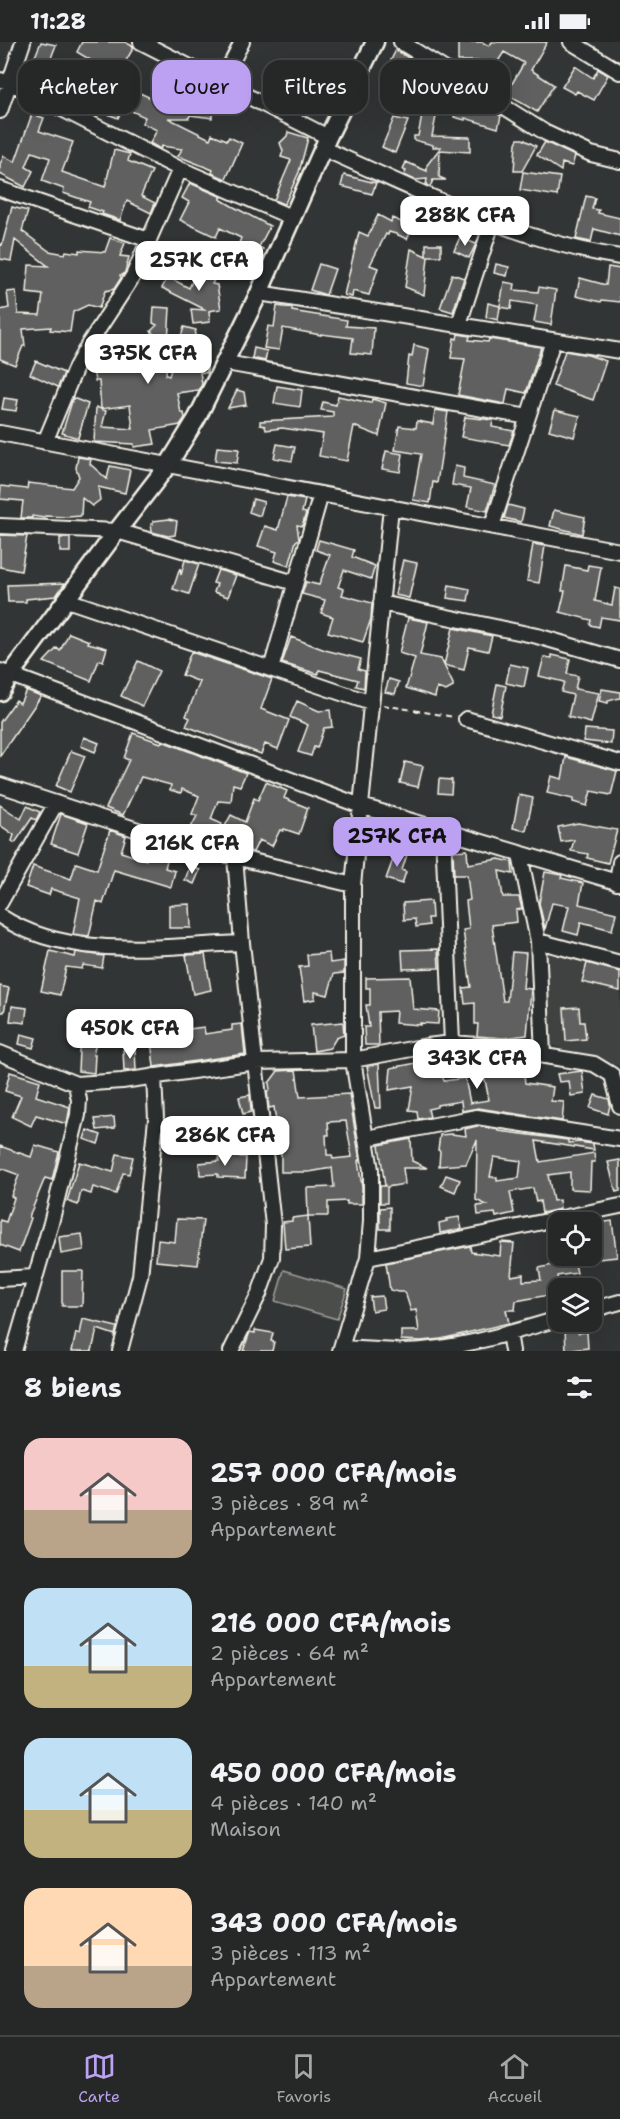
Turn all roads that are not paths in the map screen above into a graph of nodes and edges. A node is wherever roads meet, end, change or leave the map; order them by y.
1 (23, 42) edge
2 (141, 42) edge
3 (242, 42) edge
4 (375, 42) edge
5 (401, 42) edge
6 (571, 42) edge
7 (176, 60) edge
8 (233, 60) edge
9 (620, 72) edge
10 (4, 81) edge
11 (251, 100) edge
12 (0, 111) edge
13 (326, 143) junction
14 (620, 161) edge
15 (180, 170) junction
16 (0, 189) edge
17 (293, 218) junction
18 (492, 223) junction
19 (149, 240) junction
20 (620, 257) edge
21 (259, 293) junction
22 (459, 324) junction
23 (554, 341) junction
24 (620, 351) edge
25 (226, 363) junction
26 (528, 417) junction
27 (0, 434) edge
28 (45, 442) junction
29 (168, 465) junction
30 (321, 494) junction
31 (391, 507) junction
32 (0, 526) edge
33 (492, 526) junction
34 (117, 531) junction
35 (620, 551) edge
36 (295, 583) junction
37 (67, 600) junction
38 (381, 603) junction
39 (620, 660) edge
40 (271, 669) junction
41 (5, 673) edge
42 (0, 692) edge
43 (371, 703) junction
44 (466, 719) road end
45 (620, 763) edge
46 (0, 785) edge
47 (56, 803) junction
48 (361, 806) junction
49 (443, 832) junction
50 (520, 855) junction
51 (235, 857) junction
52 (620, 862) edge
53 (618, 883) edge
54 (353, 885) junction
55 (0, 903) edge
56 (0, 916) edge
57 (538, 941) junction
58 (242, 943) junction
59 (620, 963) edge
60 (452, 1043) junction
61 (0, 1053) edge
62 (543, 1055) junction
63 (353, 1060) junction
64 (256, 1062) junction
65 (154, 1076) junction
66 (76, 1084) junction
67 (620, 1106) edge
68 (367, 1138) junction
69 (620, 1139) edge
70 (620, 1206) edge
71 (368, 1258) junction
72 (34, 1277) junction
73 (0, 1279) edge
74 (620, 1302) edge
75 (602, 1307) edge
76 (548, 1322) edge
77 (509, 1333) junction
78 (341, 1349) edge
79 (14, 1351) edge
80 (120, 1351) edge
81 (231, 1351) edge
82 (397, 1351) edge
83 (403, 1351) edge
84 (512, 1351) edge

1 - 10 street
2 - 7 street
3 - 8 street
4 - 13 street
5 - 14 street
6 - 9 street
10 - 12 street
10 - 15 street
11 - 13 street
13 - 17 street
13 - 18 street
15 - 17 street
15 - 19 street
16 - 19 street
17 - 21 street
18 - 20 street
18 - 22 street
19 - 28 street
21 - 22 street
21 - 25 street
22 - 23 street
23 - 24 street
23 - 26 street
25 - 26 street
25 - 29 street
26 - 33 street
27 - 28 street
28 - 29 street
29 - 30 street
29 - 34 street
30 - 31 street
30 - 36 street
31 - 33 street
31 - 38 street
32 - 34 street
33 - 35 street
34 - 36 street
34 - 37 street
36 - 40 street
37 - 40 street
37 - 41 street
38 - 39 street
38 - 43 street
40 - 43 street
41 - 42 street
41 - 48 street
43 - 48 street
44 - 45 street
46 - 47 street
47 - 51 street
47 - 55 street
48 - 49 street
48 - 54 street
49 - 50 street
49 - 60 street
50 - 53 street
50 - 57 street
51 - 54 street
51 - 58 street
52 - 53 street
54 - 63 street
56 - 58 street
57 - 59 street
57 - 62 street
58 - 64 street
60 - 62 street
60 - 63 street
61 - 66 street
62 - 67 street
63 - 64 street
63 - 68 street
64 - 65 street
64 - 81 street
65 - 66 street
65 - 80 street
66 - 72 street
68 - 69 street
68 - 71 street
70 - 71 street
71 - 78 street
72 - 73 street
72 - 79 street
74 - 75 street
76 - 77 street
77 - 83 street
77 - 84 street
78 - 82 street

